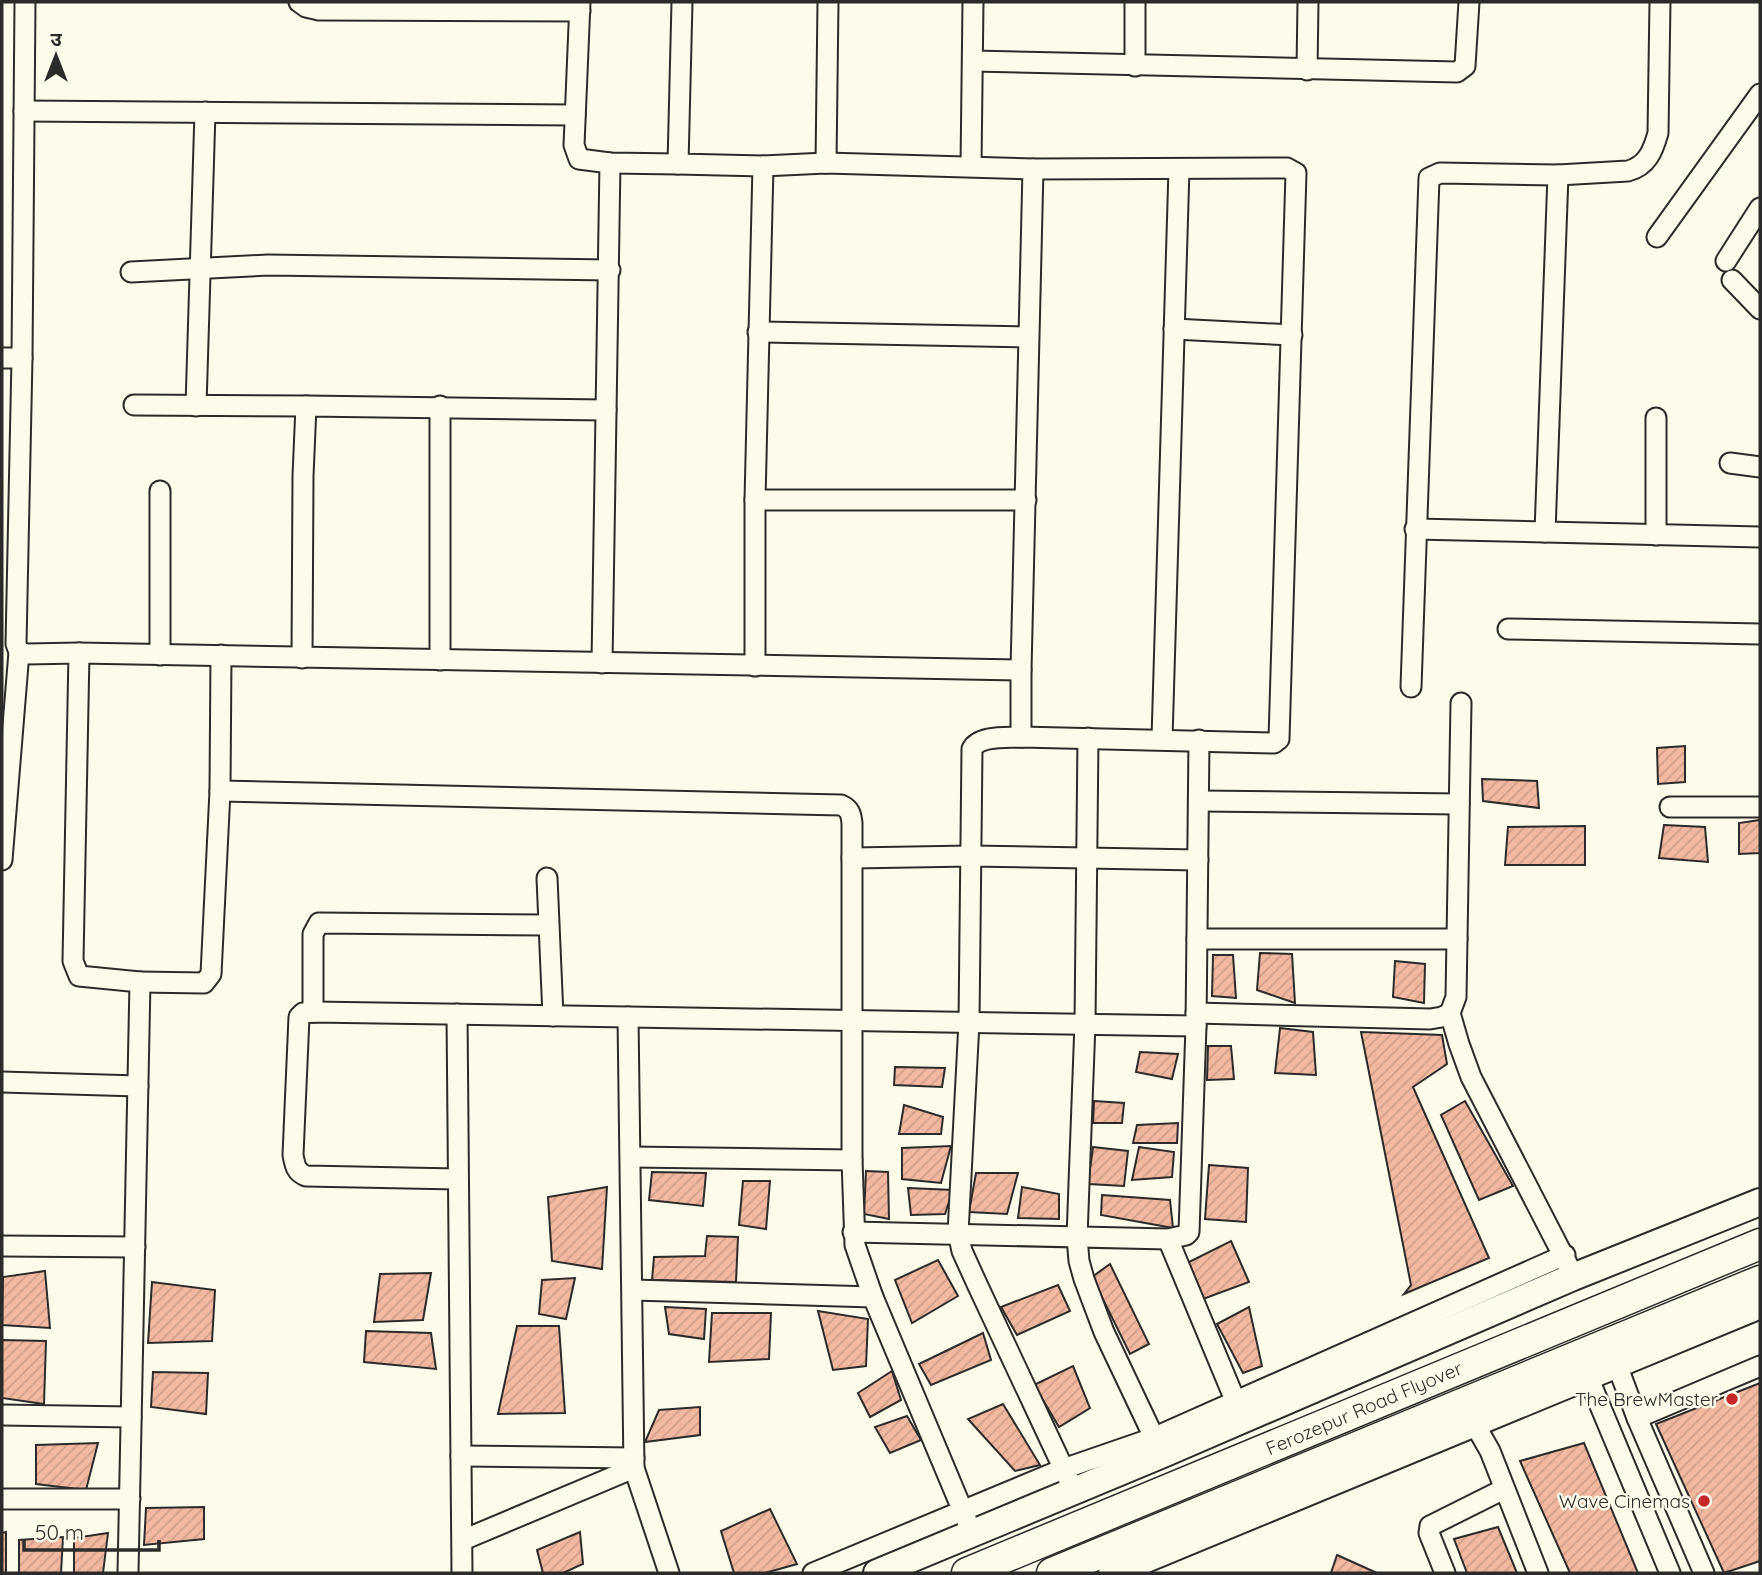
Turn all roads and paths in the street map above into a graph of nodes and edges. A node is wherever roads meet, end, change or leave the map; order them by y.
1 (25, 2) edge
2 (299, 2) edge
3 (682, 2) edge
4 (828, 2) edge
5 (973, 2) edge
6 (1135, 2) edge
7 (1308, 2) edge
8 (1469, 2) edge
9 (1660, 2) edge
10 (580, 6) edge
11 (974, 61) junction
12 (1135, 66) junction
13 (1307, 70) junction
14 (1760, 94) edge
15 (24, 111) junction
16 (205, 112) junction
17 (575, 115) junction
18 (610, 163) junction
19 (826, 163) junction
20 (678, 164) junction
21 (763, 166) junction
22 (971, 166) junction
23 (1033, 169) junction
24 (1179, 169) junction
25 (1558, 175) junction
26 (1760, 208) edge
27 (1657, 237) dead end
28 (199, 269) junction
29 (610, 270) junction
30 (131, 272) dead end
31 (1758, 301) edge
32 (1174, 329) junction
33 (758, 332) junction
34 (1292, 335) junction
35 (1028, 337) junction
36 (2, 358) edge
37 (22, 358) junction
38 (134, 405) dead end
39 (196, 405) junction
40 (306, 406) junction
41 (440, 406) junction
42 (606, 410) junction
43 (1656, 418) dead end
44 (1730, 463) dead end
45 (1760, 467) edge
46 (160, 491) dead end
47 (755, 500) junction
48 (1026, 500) junction
49 (1415, 529) junction
50 (1545, 532) junction
51 (1656, 535) junction
52 (1760, 537) edge
53 (9, 582) edge
54 (1508, 629) dead end
55 (1760, 634) edge
56 (19, 652) junction
57 (79, 653) junction
58 (160, 655) junction
59 (221, 655) junction
60 (302, 658) junction
61 (440, 660) junction
62 (602, 663) junction
63 (755, 666) junction
64 (1021, 670) junction
65 (1411, 687) dead end
66 (1461, 703) dead end
67 (1021, 737) junction
68 (1088, 738) junction
69 (1162, 739) junction
70 (1199, 740) junction
71 (220, 791) junction
72 (1199, 801) junction
73 (1459, 804) junction
74 (1670, 807) dead end
75 (1760, 807) edge
76 (971, 856) junction
77 (852, 858) junction
78 (1087, 859) junction
79 (2, 860) edge
80 (1198, 860) junction
81 (547, 878) dead end
82 (548, 925) junction
83 (1197, 939) junction
84 (1457, 939) junction
85 (140, 982) junction
86 (313, 1012) junction
87 (1450, 1013) junction
88 (457, 1014) junction
89 (553, 1016) junction
90 (628, 1017) junction
91 (1196, 1020) junction
92 (853, 1021) junction
93 (969, 1022) junction
94 (1085, 1023) junction
95 (2, 1082) edge
96 (138, 1086) junction
97 (631, 1157) junction
98 (852, 1160) junction
99 (457, 1180) junction
100 (1760, 1202) edge
101 (853, 1232) junction
102 (958, 1233) junction
103 (1077, 1237) junction
104 (1168, 1239) junction
105 (1760, 1244) edge
106 (2, 1246) edge
107 (135, 1247) junction
108 (1569, 1266) junction
109 (1760, 1281) edge
110 (633, 1290) junction
111 (873, 1297) junction
112 (1760, 1305) edge
113 (1617, 1365) junction
114 (1760, 1366) edge
115 (1588, 1377) junction
116 (1240, 1410) junction
117 (2, 1415) edge
118 (131, 1418) junction
119 (1637, 1418) junction
120 (1475, 1423) junction
121 (1158, 1446) junction
122 (461, 1456) junction
123 (634, 1463) junction
124 (1068, 1480) junction
125 (1504, 1489) junction
126 (2, 1499) edge
127 (130, 1499) junction
128 (967, 1522) junction
129 (463, 1540) junction
130 (128, 1573) edge
131 (462, 1573) edge
132 (668, 1573) edge
133 (813, 1573) edge
134 (877, 1573) edge
135 (967, 1573) edge
136 (1052, 1573) edge
137 (1112, 1573) edge
138 (1445, 1573) edge
139 (1538, 1573) edge
140 (1670, 1573) edge
141 (1704, 1573) edge

1 - 15 street
2 - 10 street
3 - 20 street
4 - 19 street
5 - 11 street
6 - 12 street
7 - 13 street
8 - 13 street
9 - 25 street
10 - 17 street
11 - 12 street
11 - 22 street
12 - 13 street
14 - 27 street
15 - 16 street
15 - 37 street
16 - 17 street
16 - 28 street
17 - 18 street
18 - 20 street
18 - 29 street
19 - 21 street
19 - 22 street
20 - 21 street
21 - 33 street
22 - 23 street
23 - 24 street
23 - 35 street
24 - 32 street
24 - 34 street
25 - 49 street
25 - 50 street
26 - 31 street
28 - 29 street
28 - 30 street
28 - 39 street
29 - 42 street
32 - 34 street
32 - 69 street
33 - 35 street
33 - 47 street
34 - 70 street
35 - 48 street
36 - 37 street
37 - 53 street
38 - 39 street
39 - 40 street
40 - 41 street
40 - 60 street
41 - 42 street
41 - 61 street
42 - 62 street
43 - 51 street
44 - 45 street
46 - 58 street
47 - 48 street
47 - 63 street
48 - 64 street
49 - 50 street
49 - 65 street
50 - 51 street
51 - 52 street
53 - 56 street
54 - 55 street
56 - 57 street
56 - 79 street
57 - 58 street
57 - 85 street
58 - 59 street
59 - 60 street
59 - 71 street
60 - 61 street
61 - 62 street
62 - 63 street
63 - 64 street
64 - 67 street
66 - 73 street
67 - 68 street
67 - 76 street
68 - 69 street
68 - 78 street
69 - 70 street
70 - 72 street
71 - 77 street
71 - 85 street
72 - 73 street
72 - 80 street
73 - 84 street
74 - 75 street
76 - 77 street
76 - 78 street
76 - 93 street
77 - 92 street
78 - 80 street
78 - 94 street
80 - 83 street
81 - 82 street
82 - 86 street
82 - 89 street
83 - 84 street
83 - 91 street
84 - 87 street
85 - 96 street
86 - 88 street
86 - 99 street
87 - 91 street
87 - 108 street
88 - 89 street
88 - 99 street
89 - 90 street
90 - 92 street
90 - 97 street
91 - 94 street
91 - 104 street
92 - 93 street
92 - 98 street
93 - 94 street
93 - 102 street
94 - 103 street
95 - 96 street
96 - 107 street
97 - 98 street
97 - 110 street
98 - 101 street
99 - 122 street
100 - 108 main road
101 - 102 street
101 - 111 street
102 - 103 street
102 - 124 street
103 - 104 street
103 - 121 street
104 - 116 street
105 - 135 highway, Ferozepur Road Flyover
106 - 107 street
107 - 118 street
108 - 116 main road
109 - 136 highway, Ferozepur Road Flyover
110 - 111 street
110 - 123 street
111 - 128 street
112 - 113 main road
113 - 115 main road
113 - 119 street
114 - 119 street
115 - 120 main road
115 - 140 street
116 - 121 main road
117 - 118 street
118 - 127 street
119 - 141 street
120 - 125 street
120 - 137 main road
121 - 124 main road
122 - 123 street
122 - 129 street
123 - 129 street
123 - 132 street
124 - 128 main road
125 - 138 street
125 - 139 street
126 - 127 street
127 - 130 street
128 - 133 street
128 - 134 main road
129 - 131 street

